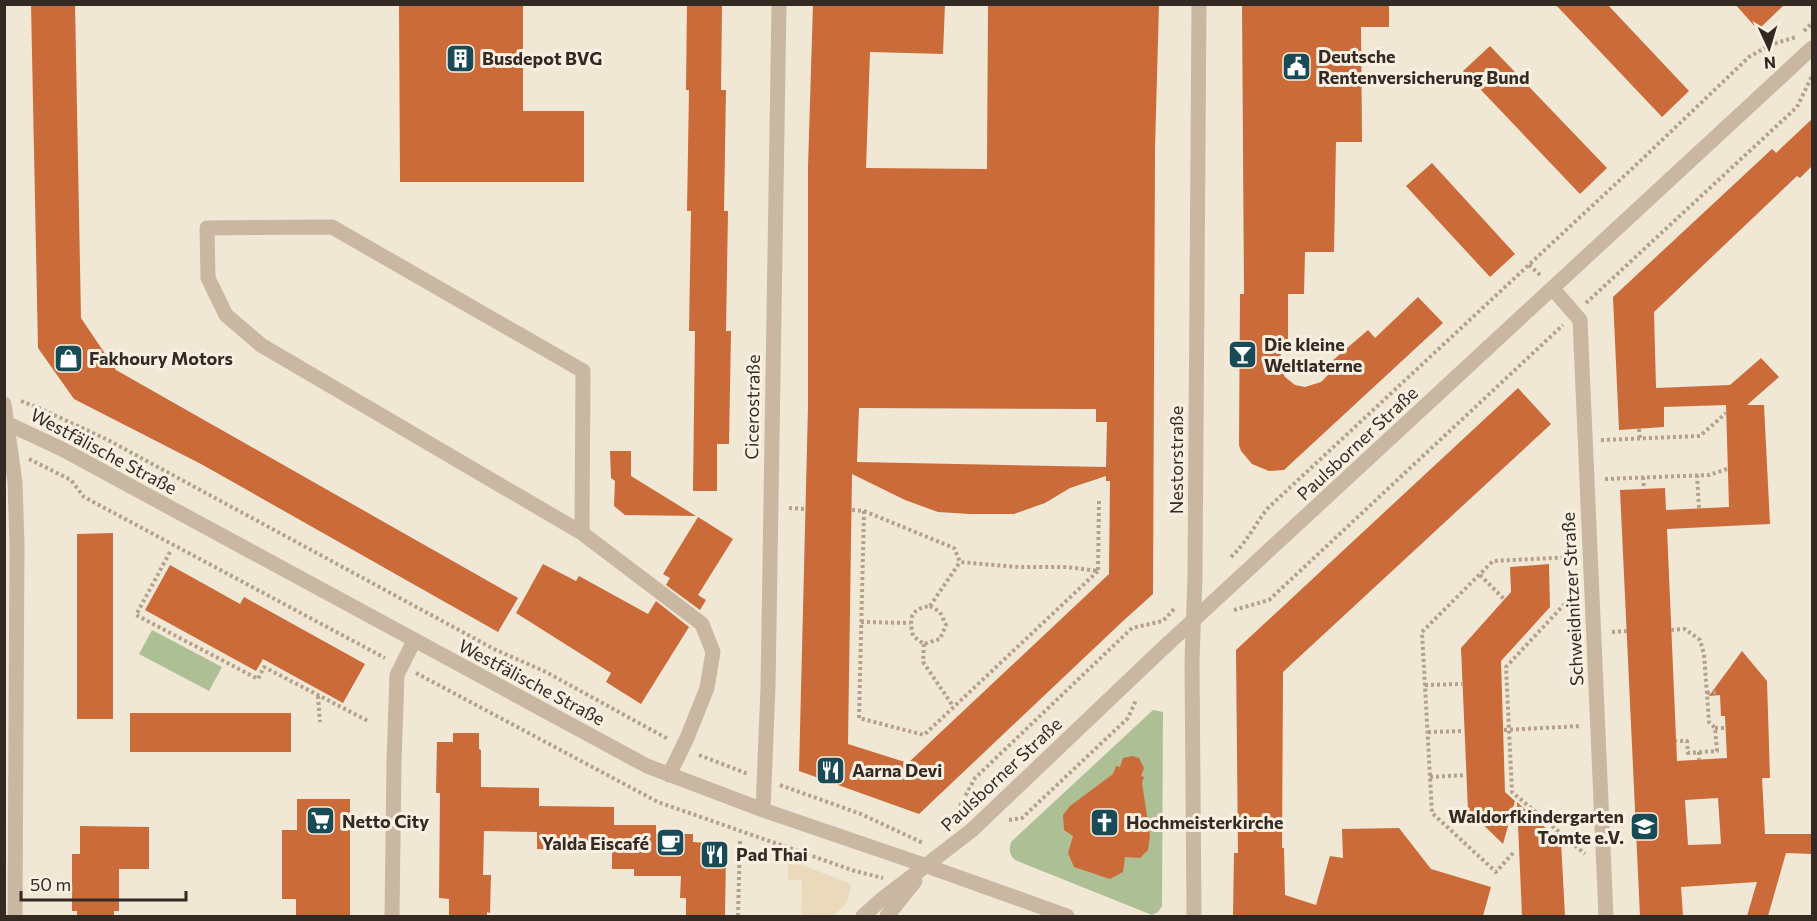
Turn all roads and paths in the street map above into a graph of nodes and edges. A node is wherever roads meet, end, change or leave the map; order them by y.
1 (780, 4) edge
2 (1200, 4) edge
3 (1812, 23) edge
4 (1812, 48) edge
5 (1812, 76) edge
6 (1553, 289) junction
7 (1583, 306) dead end
8 (1568, 320) dead end
9 (9, 401) edge
10 (1726, 413) dead end
11 (6, 422) edge
12 (1639, 429) dead end
13 (1640, 438) junction
14 (1585, 440) junction
15 (1727, 469) dead end
16 (61, 475) dead end
17 (1698, 475) junction
18 (1643, 477) junction
19 (1586, 480) junction
20 (1644, 489) dead end
21 (1099, 499) dead end
22 (1699, 508) dead end
23 (852, 510) dead end
24 (864, 511) junction
25 (582, 533) junction
26 (170, 552) dead end
27 (1589, 557) junction
28 (1227, 561) dead end
29 (960, 562) junction
30 (1098, 571) junction
31 (1480, 575) junction
32 (1590, 577) junction
33 (1504, 599) dead end
34 (1180, 603) dead end
35 (930, 606) junction
36 (1232, 610) dead end
37 (1193, 621) junction
38 (861, 622) junction
39 (910, 623) junction
40 (1671, 630) dead end
41 (414, 641) junction
42 (924, 644) junction
43 (381, 657) dead end
44 (1462, 684) dead end
45 (1425, 685) junction
46 (1718, 692) dead end
47 (1707, 693) junction
48 (318, 695) junction
49 (1137, 698) dead end
50 (953, 706) junction
51 (369, 721) dead end
52 (320, 722) dead end
53 (1598, 726) junction
54 (1715, 728) junction
55 (1725, 728) dead end
56 (1504, 730) dead end
57 (1510, 730) junction
58 (1464, 731) dead end
59 (1428, 732) junction
60 (657, 734) dead end
61 (1676, 741) dead end
62 (1699, 752) junction
63 (707, 759) dead end
64 (1699, 760) dead end
65 (741, 771) dead end
66 (669, 775) junction
67 (1466, 775) dead end
68 (1430, 777) junction
69 (11, 785) edge
70 (782, 786) dead end
71 (763, 810) junction
72 (1001, 825) dead end
73 (946, 826) dead end
74 (899, 831) dead end
75 (740, 840) dead end
76 (1513, 853) dead end
77 (927, 866) junction
78 (1604, 870) junction
79 (15, 916) edge
80 (392, 916) edge
81 (738, 916) edge
82 (863, 916) edge
83 (887, 916) edge
84 (1067, 916) edge
85 (1194, 916) edge
86 (1606, 916) edge

1 - 71 street, Cicerostraße
2 - 37 street, Nestorstraße
3 - 28 path
4 - 6 street, Paulsborner Straße
5 - 7 path
6 - 14 street, Schweidnitzer Straße
6 - 37 street, Paulsborner Straße
8 - 36 path
9 - 11 street
9 - 60 path
10 - 13 path
11 - 41 street, Westfälische Straße
11 - 69 street
12 - 13 path
13 - 14 path
14 - 19 street, Schweidnitzer Straße
15 - 17 path
16 - 43 path
17 - 18 path
17 - 22 path
18 - 19 path
18 - 20 path
19 - 27 street, Schweidnitzer Straße
21 - 30 path
23 - 24 path
24 - 29 path
24 - 38 path
25 - 25 street
25 - 66 street
26 - 48 path
27 - 31 path
27 - 32 street, Schweidnitzer Straße
29 - 30 path
29 - 35 path
30 - 50 path
31 - 33 path
31 - 45 path
32 - 53 street, Schweidnitzer Straße
32 - 57 path
34 - 73 path
35 - 39 path
35 - 42 path
37 - 77 street, Paulsborner Straße
37 - 85 street, Nestorstraße
38 - 39 path
38 - 50 path
39 - 42 path
40 - 47 path
41 - 66 street, Westfälische Straße
41 - 80 street
42 - 50 path
44 - 45 path
45 - 59 path
46 - 47 path
47 - 54 path
48 - 51 path
48 - 52 path
49 - 72 path
53 - 57 path
53 - 78 street, Schweidnitzer Straße
54 - 55 path
54 - 62 path
56 - 57 path
57 - 78 path
58 - 59 path
59 - 68 path
61 - 62 path
62 - 64 path
63 - 65 path
66 - 71 street, Westfälische Straße
67 - 68 path
68 - 76 path
69 - 79 street
70 - 74 path
71 - 77 street, Westfälische Straße
75 - 81 path
77 - 82 street, Paulsborner Straße
77 - 83 street, Paulsborner Straße
77 - 84 street, Westfälische Straße
78 - 86 street, Schweidnitzer Straße

